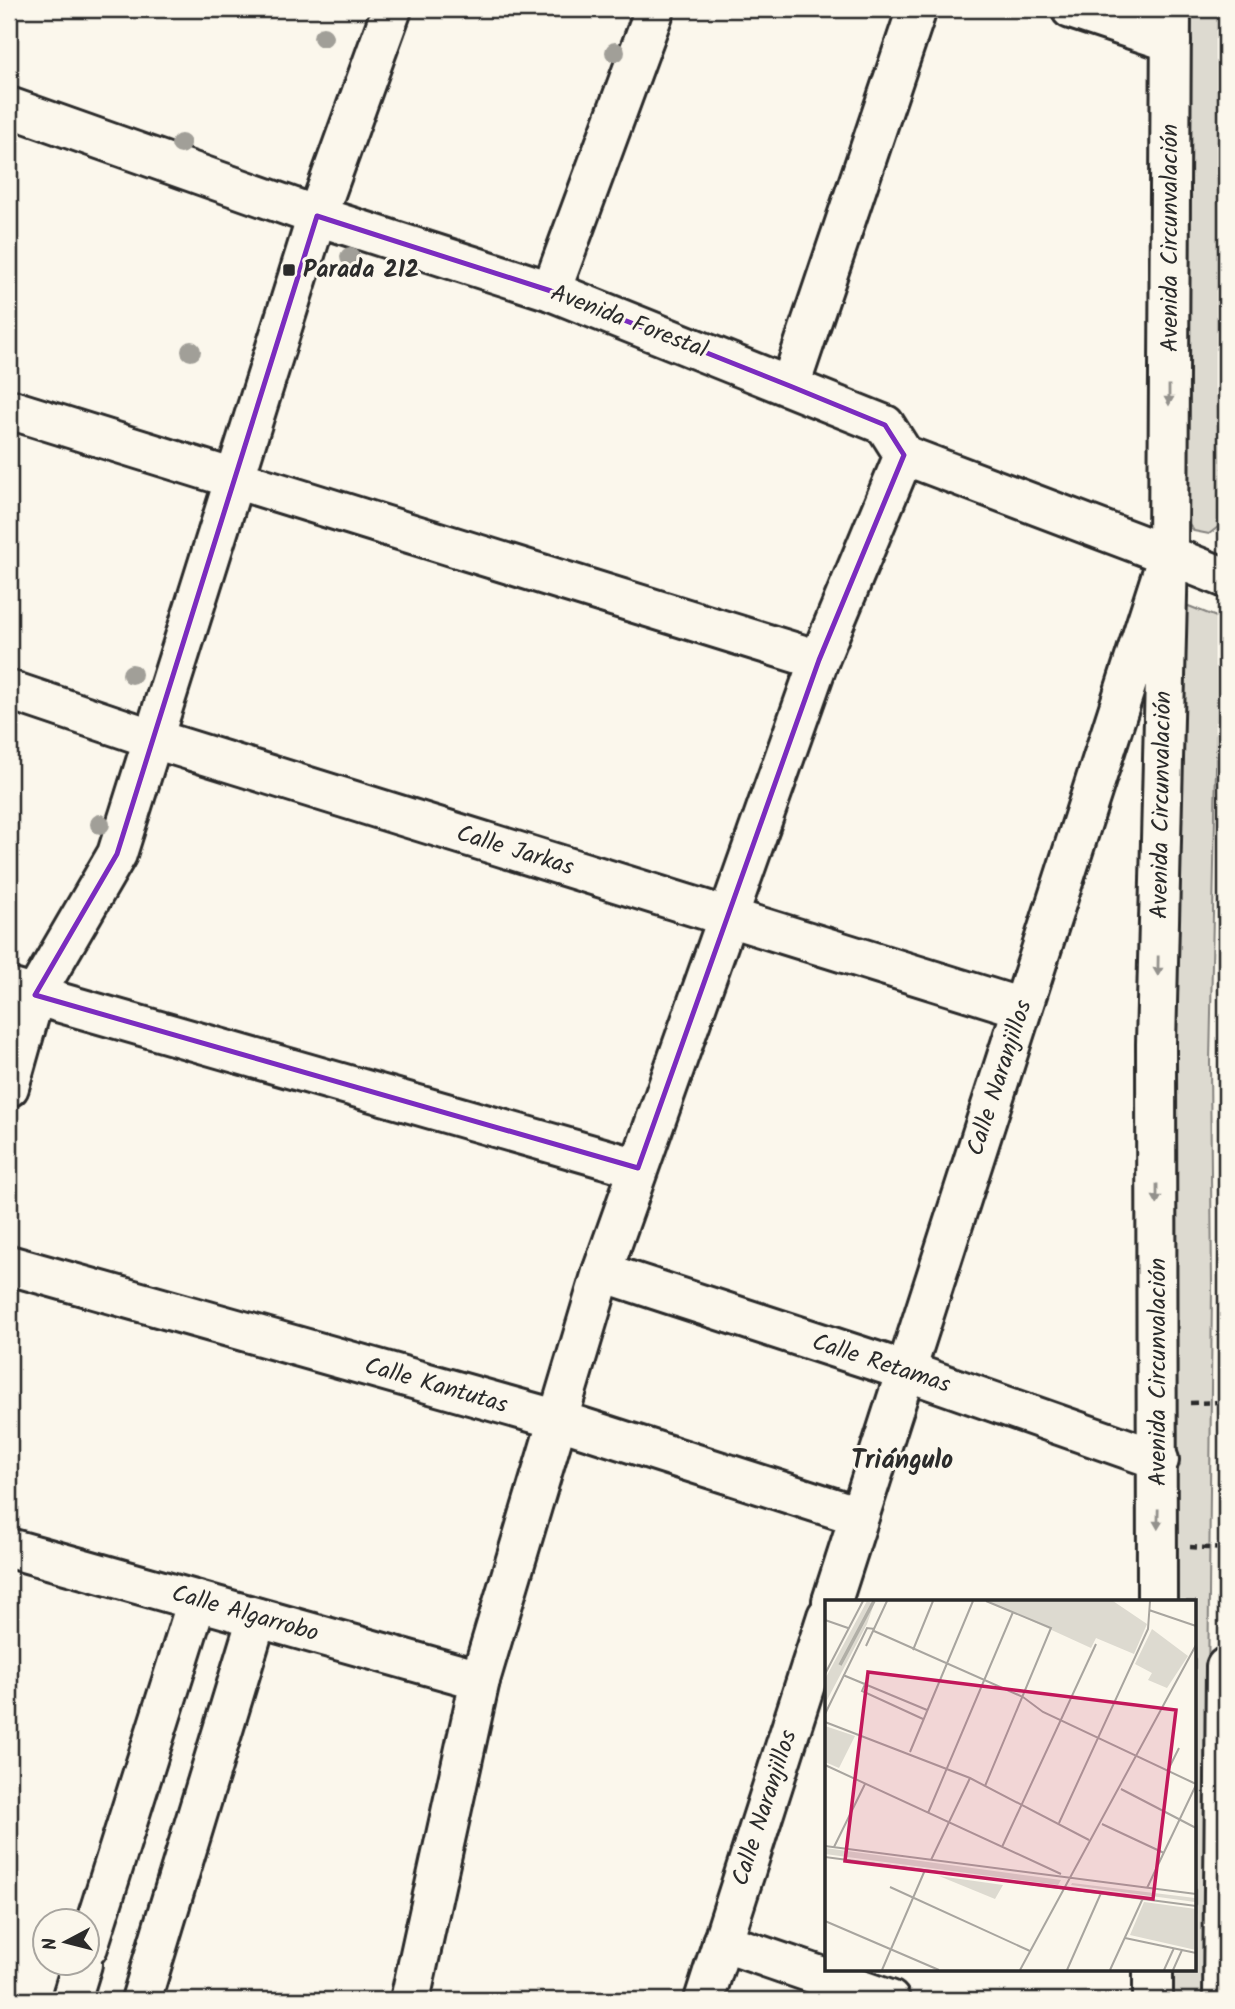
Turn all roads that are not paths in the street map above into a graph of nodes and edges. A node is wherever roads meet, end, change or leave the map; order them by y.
1 (392, 9) edge
2 (655, 9) edge
3 (917, 9) edge
4 (1072, 9) edge
5 (1171, 25) edge
6 (9, 107) edge
7 (317, 216) junction
8 (551, 291) junction
9 (790, 386) junction
10 (9, 409) edge
11 (904, 454) junction
12 (234, 480) junction
13 (1168, 555) junction
14 (1226, 578) edge
15 (819, 660) junction
16 (9, 690) edge
17 (154, 739) junction
18 (726, 918) junction
19 (22, 991) edge
20 (1022, 1008) junction
21 (9, 1087) edge
22 (638, 1168) junction
23 (9, 1265) edge
24 (602, 1272) junction
25 (906, 1371) junction
26 (559, 1420) junction
27 (1159, 1460) junction
28 (859, 1516) junction
29 (9, 1548) edge
30 (832, 1600) edge
31 (1157, 1600) edge
32 (197, 1601) junction
33 (257, 1618) junction
34 (825, 1622) edge
35 (1226, 1667) edge
36 (480, 1680) junction
37 (100, 1908) edge
38 (722, 1942) junction
39 (1153, 1970) edge
40 (78, 1978) edge
41 (71, 2000) edge
42 (141, 2000) edge
43 (410, 2000) edge
44 (704, 2000) edge
45 (890, 2000) edge
46 (1153, 2000) edge
47 (1223, 2000) edge

1 - 7 street
2 - 8 street
3 - 9 street
4 - 5 street
5 -> 13 street, Avenida Circunvalación
6 - 7 street, Avenida Forestal
7 - 8 street, Avenida Forestal
7 - 12 street
8 - 9 street, Avenida Forestal
9 - 11 street, Avenida Forestal
10 - 12 street
11 - 13 street
11 - 15 street
12 - 15 street
12 - 17 street
13 - 14 street
13 - 20 street, Calle Naranjillos
13 -> 27 street, Avenida Circunvalación
15 - 18 street
16 - 17 street, Calle Jarkas
17 - 18 street, Calle Jarkas
17 - 19 street
18 - 20 street, Calle Jarkas
18 - 22 street
19 - 21 street
19 - 22 street
20 - 25 street, Calle Naranjillos
22 - 24 street
23 - 26 street, Calle Kantutas
24 - 25 street, Calle Retamas
24 - 26 street
25 - 27 street, Calle Retamas
25 - 28 street, Calle Naranjillos
26 - 28 street, Calle Kantutas
26 - 36 street
27 -> 31 street, Avenida Circunvalación
28 - 30 street, Calle Naranjillos
29 - 32 street, Calle Algarrobo
32 - 33 street, Calle Algarrobo
32 - 37 street
33 - 36 street, Calle Algarrobo
33 - 42 street
34 - 38 street, Calle Naranjillos
35 - 47 street
36 - 43 street
38 - 44 street, Calle Naranjillos
38 - 45 street
39 - 46 street
40 - 41 street

